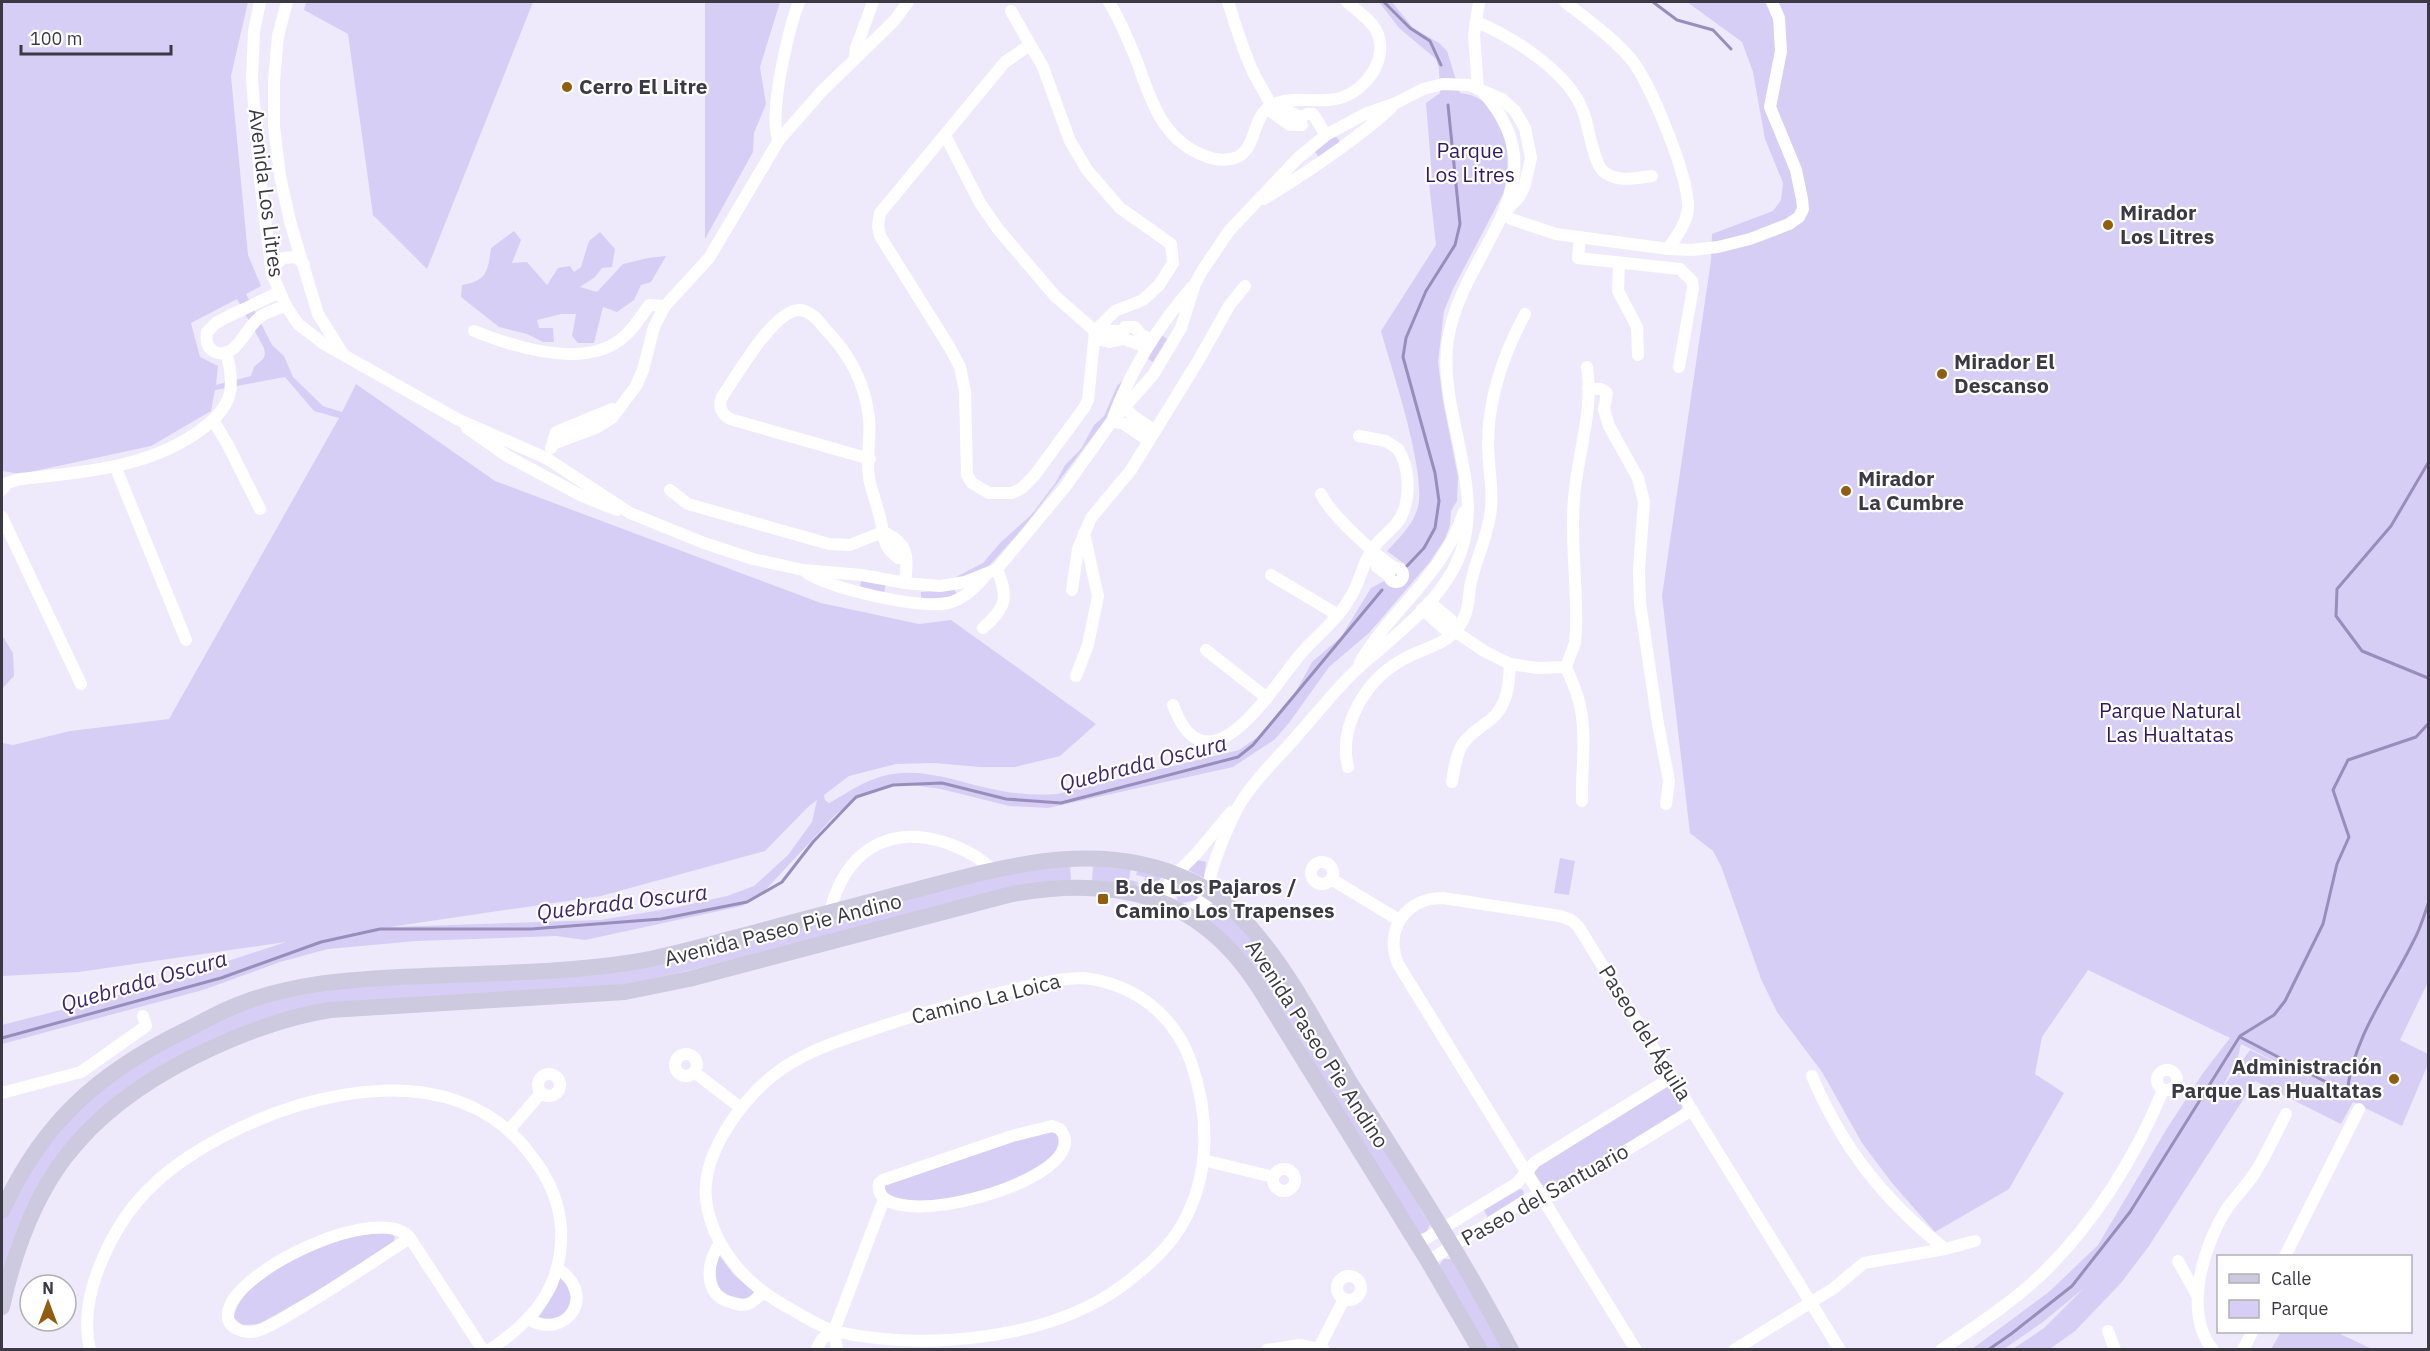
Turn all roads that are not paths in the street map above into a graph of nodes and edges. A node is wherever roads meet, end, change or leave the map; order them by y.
1 (260, 2) edge
2 (287, 2) edge
3 (799, 2) edge
4 (873, 2) edge
5 (908, 2) edge
6 (1109, 2) edge
7 (1228, 2) edge
8 (1347, 2) edge
9 (1479, 2) edge
10 (1565, 2) edge
11 (1772, 2) edge
12 (1011, 12) dead end
13 (1477, 22) junction
14 (254, 31) junction
15 (278, 36) junction
16 (1030, 45) junction
17 (855, 59) junction
18 (1480, 90) junction
19 (1396, 103) junction
20 (1271, 104) junction
21 (1365, 114) junction
22 (1372, 125) junction
23 (945, 135) junction
24 (1322, 138) junction
25 (779, 140) junction
26 (1285, 170) junction
27 (1652, 176) dead end
28 (1293, 182) junction
29 (1253, 206) junction
30 (1503, 214) junction
31 (1580, 237) junction
32 (1668, 249) junction
33 (1619, 263) junction
34 (304, 264) junction
35 (271, 269) junction
36 (1195, 284) junction
37 (1245, 286) dead end
38 (280, 292) junction
39 (286, 306) junction
40 (665, 306) junction
41 (1170, 313) junction
42 (318, 314) junction
43 (1525, 314) dead end
44 (1184, 319) junction
45 (298, 324) junction
46 (474, 331) dead end
47 (1095, 331) junction
48 (1149, 345) junction
49 (226, 352) junction
50 (1638, 355) dead end
51 (344, 356) junction
52 (1587, 367) dead end
53 (1679, 367) dead end
54 (1127, 384) junction
55 (1588, 389) junction
56 (1139, 392) junction
57 (1125, 408) junction
58 (213, 420) junction
59 (1112, 421) junction
60 (1152, 436) junction
61 (1359, 436) dead end
62 (492, 440) junction
63 (546, 458) junction
64 (870, 459) junction
65 (115, 466) junction
66 (2, 475) edge
67 (20, 479) junction
68 (2, 490) edge
69 (585, 490) junction
70 (670, 490) dead end
71 (1321, 494) dead end
72 (1467, 502) junction
73 (260, 509) dead end
74 (2, 518) edge
75 (883, 532) junction
76 (1084, 533) junction
77 (1372, 550) junction
78 (1440, 562) junction
79 (803, 570) junction
80 (1452, 571) junction
81 (992, 572) junction
82 (862, 575) junction
83 (1271, 575) dead end
84 (905, 583) junction
85 (954, 583) junction
86 (1072, 590) dead end
87 (858, 591) junction
88 (1414, 595) junction
89 (959, 598) junction
90 (1426, 606) junction
91 (1338, 615) junction
92 (1391, 620) junction
93 (983, 628) dead end
94 (1456, 632) junction
95 (1401, 633) junction
96 (186, 640) dead end
97 (1206, 650) dead end
98 (1510, 664) junction
99 (1566, 667) junction
100 (1354, 672) junction
101 (1076, 676) dead end
102 (81, 684) dead end
103 (1267, 698) junction
104 (1173, 705) dead end
105 (1348, 767) dead end
106 (1452, 782) dead end
107 (1582, 801) dead end
108 (1666, 804) dead end
109 (1239, 806) junction
110 (1196, 854) junction
111 (1086, 858) junction
112 (1214, 863) junction
113 (992, 870) junction
114 (1175, 874) junction
115 (1331, 879) dead end
116 (1085, 886) junction
117 (1207, 890) junction
118 (1169, 905) junction
119 (830, 912) junction
120 (1186, 914) junction
121 (1399, 920) junction
122 (143, 1016) dead end
123 (81, 1072) junction
124 (694, 1072) dead end
125 (1812, 1076) dead end
126 (1672, 1077) junction
127 (93, 1086) junction
128 (2163, 1090) dead end
129 (2, 1093) edge
130 (541, 1093) dead end
131 (741, 1108) junction
132 (2359, 1109) dead end
133 (1692, 1110) junction
134 (2286, 1114) dead end
135 (509, 1130) junction
136 (1203, 1161) junction
137 (1526, 1172) junction
138 (1273, 1178) dead end
139 (1541, 1197) junction
140 (884, 1199) junction
141 (2, 1208) edge
142 (1441, 1230) junction
143 (410, 1238) junction
144 (1976, 1241) dead end
145 (720, 1243) junction
146 (1417, 1244) junction
147 (1451, 1247) junction
148 (1945, 1249) junction
149 (2286, 1255) edge
150 (2204, 1260) junction
151 (1428, 1261) junction
152 (557, 1268) junction
153 (763, 1292) junction
154 (2197, 1296) junction
155 (1344, 1299) dead end
156 (1811, 1302) junction
157 (2, 1307) edge
158 (528, 1319) junction
159 (834, 1331) junction
160 (2108, 1331) dead end
161 (2251, 1333) edge
162 (967, 1346) edge
163 (1321, 1349) edge
164 (90, 1350) edge
165 (483, 1350) edge
166 (489, 1350) edge
167 (816, 1350) edge
168 (837, 1350) edge
169 (1267, 1350) edge
170 (1480, 1350) edge
171 (1511, 1350) edge
172 (1635, 1350) edge
173 (1734, 1350) edge
174 (1840, 1350) edge
175 (1941, 1350) edge
176 (2115, 1350) edge
177 (2213, 1350) edge
178 (2242, 1350) edge

1 - 14 street, Avenida Los Litres
2 - 15 street, Avenida Los Litres
3 - 25 street
4 - 17 street
5 - 17 street
6 - 20 street
7 - 20 street
8 - 20 street
9 - 13 street
10 - 32 street
11 - 32 street
12 - 16 street
13 - 18 street
13 - 27 street
14 - 15 street
14 - 35 street, Avenida Los Litres
15 - 34 street, Avenida Los Litres
16 - 23 street
16 - 47 street
17 - 25 street
18 - 19 street, Avenida Los Litres
18 - 30 street
19 - 21 street, Avenida Los Litres
19 - 22 street, Avenida Los Litres
20 - 24 street
21 - 22 street
21 - 24 street, Avenida Los Litres
22 - 28 street, Avenida Los Litres
23 - 47 street
23 - 47 street
24 - 26 street, Avenida Los Litres
25 - 40 street
26 - 28 street
26 - 29 street, Avenida Los Litres
28 - 29 street, Avenida Los Litres
29 - 36 street, Avenida Los Litres
30 - 31 street
30 - 72 street
31 - 32 street
31 - 33 street
33 - 50 street
33 - 53 street
34 - 35 street
34 - 42 street, Avenida Los Litres
35 - 38 street, Avenida Los Litres
36 - 41 street, Avenida Los Litres
36 - 44 street, Avenida Los Litres
37 - 60 street
38 - 39 street, Avenida Los Litres
38 - 49 street
39 - 45 street, Avenida Los Litres
39 - 49 street
40 - 46 street
40 - 63 street
41 - 44 street
41 - 48 street, Avenida Los Litres
42 - 45 street
42 - 51 street, Avenida Los Litres
43 - 94 street
44 - 56 street, Avenida Los Litres
45 - 51 street, Avenida Los Litres
47 - 48 street
48 - 54 street, Avenida Los Litres
49 - 58 street
51 - 62 street, Avenida Los Litres
52 - 55 street
54 - 56 street
54 - 59 street, Avenida Los Litres
55 - 99 street
55 - 108 street
56 - 57 street, Avenida Los Litres
57 - 59 street, Avenida Los Litres
57 - 60 street
58 - 65 street
58 - 73 street
59 - 60 street
59 - 81 street, Avenida Los Litres
60 - 76 street
61 - 77 street
62 - 63 street, Avenida Los Litres
62 - 69 street, Avenida Los Litres
63 - 69 street, Avenida Los Litres
64 - 64 street
64 - 75 street
65 - 67 street
65 - 96 street
66 - 67 street
67 - 68 street
69 - 79 street, Avenida Los Litres
70 - 75 street
71 - 77 street
72 - 78 street
72 - 80 street
74 - 102 street
75 - 84 street
76 - 86 street
76 - 101 street
77 - 88 street
77 - 91 street
78 - 80 street
78 - 88 street
79 - 82 street, Avenida Los Litres
79 - 87 street, Avenida Los Litres
80 - 90 street
81 - 85 street, Avenida Los Litres
81 - 89 street, Avenida Los Litres
81 - 93 street
82 - 84 street, Avenida Los Litres
82 - 87 street
83 - 91 street
84 - 85 street, Avenida Los Litres
85 - 89 street
87 - 89 street, Avenida Los Litres
88 - 92 street
90 - 94 street
90 - 95 street
91 - 103 street
92 - 95 street
92 - 100 street
94 - 98 street
94 - 105 street
95 - 100 street
97 - 103 street
98 - 99 street
98 - 106 street
99 - 107 street
100 - 109 street
103 - 104 street
109 - 110 street
109 - 112 street
110 - 112 street
110 - 114 street
111 - 113 main road, Avenida Paseo Pie Andino
111 - 114 main road, Avenida Paseo Pie Andino
111 - 116 main road
112 - 117 street
113 - 119 main road, Avenida Paseo Pie Andino
113 - 119 street, Avenida Paseo Pie Andino
114 - 117 main road, Avenida Paseo Pie Andino
114 - 118 street
115 - 121 street
116 - 118 main road, Avenida Paseo Pie Andino
116 - 157 main road, Avenida Paseo Pie Andino
117 - 120 street
117 - 142 main road, Avenida Paseo Pie Andino
118 - 120 main road, Avenida Paseo Pie Andino
119 - 127 main road, Avenida Paseo Pie Andino
120 - 146 main road, Avenida Paseo Pie Andino
121 - 126 street, Paseo del Águila
121 - 137 street
122 - 123 street
123 - 127 street
123 - 129 street
124 - 131 street
125 - 148 street
126 - 133 street, Paseo del Águila
126 - 137 street, Paseo del Santuario
127 - 141 main road, Avenida Paseo Pie Andino
128 - 175 street
130 - 135 street
131 - 136 street, Camino La Loica
131 - 145 street, Camino La Loica
132 - 149 street
133 - 139 street, Paseo del Santuario
133 - 156 street, Paseo del Águila
134 - 150 street
135 - 152 street
135 - 164 street
136 - 138 street
136 - 162 street, Camino La Loica
137 - 139 street
137 - 142 street, Paseo del Santuario
139 - 147 street, Paseo del Santuario
139 - 172 street
140 - 140 street
140 - 159 street
142 - 146 street, Paseo del Santuario
142 - 147 main road, Avenida Paseo Pie Andino
143 - 143 street
143 - 165 street
144 - 148 street
145 - 153 street, Camino La Loica
145 - 153 street
146 - 151 main road, Avenida Paseo Pie Andino
147 - 151 street, Paseo del Santuario
147 - 171 main road, Avenida Paseo Pie Andino
148 - 156 street
150 - 154 street
150 - 154 street
151 - 170 main road, Avenida Paseo Pie Andino
152 - 158 street
152 - 158 street
153 - 159 street, Camino La Loica
154 - 177 street
155 - 163 street
156 - 173 street
156 - 174 street, Paseo del Águila
158 - 166 street
159 - 162 street, Camino La Loica
159 - 167 street
159 - 168 street
160 - 176 street
161 - 178 street
163 - 169 street

